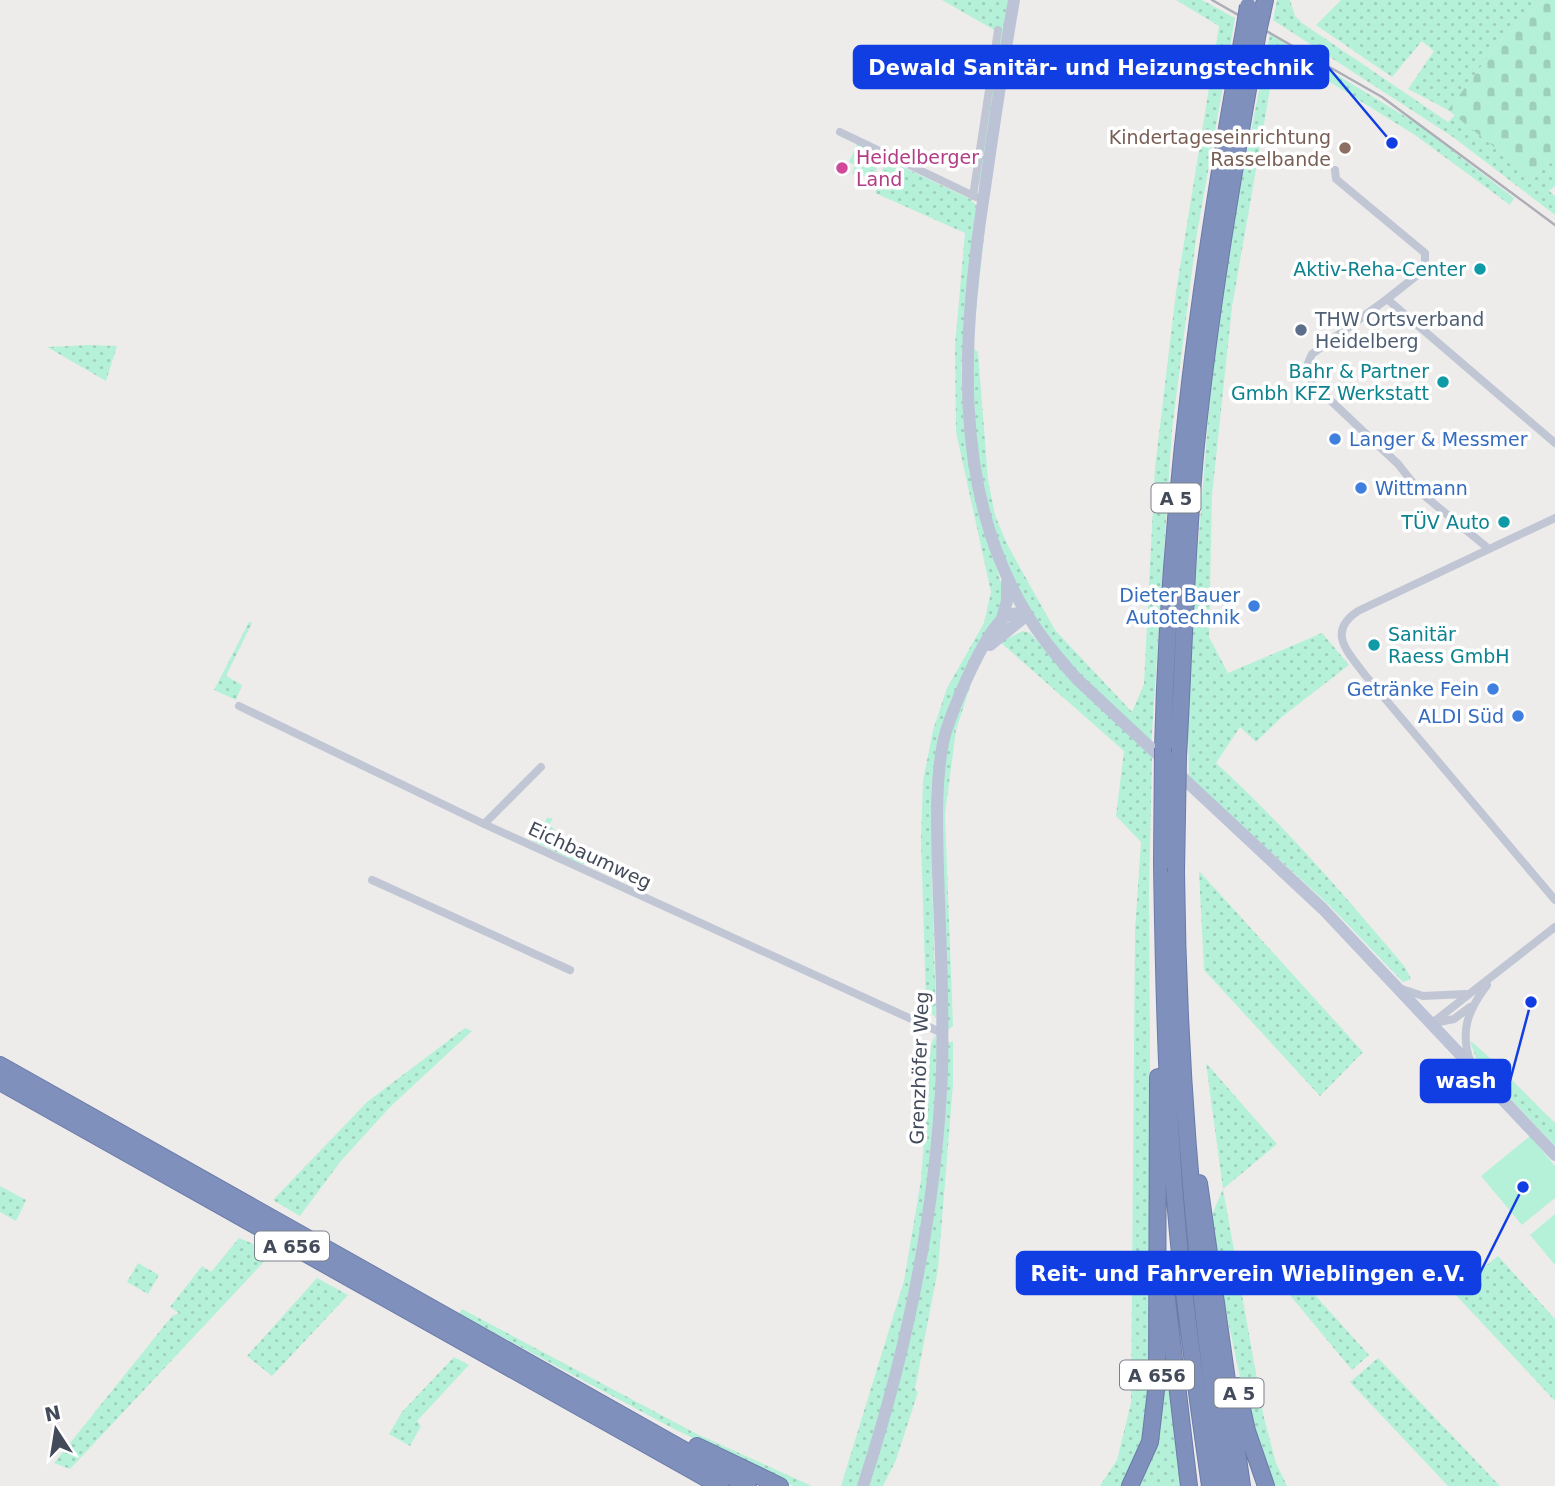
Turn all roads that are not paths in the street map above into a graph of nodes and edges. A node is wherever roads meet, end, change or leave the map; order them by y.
1 (1014, 0) edge
2 (1256, 5) edge
3 (1252, 29) junction
4 (998, 30) dead end
5 (840, 132) dead end
6 (1335, 170) dead end
7 (978, 198) junction
8 (1387, 299) junction
9 (1555, 443) edge
10 (1555, 518) edge
11 (1489, 549) junction
12 (1006, 571) junction
13 (1027, 615) junction
14 (1000, 622) junction
15 (1012, 630) junction
16 (1042, 638) junction
17 (982, 653) junction
18 (239, 706) dead end
19 (541, 767) dead end
20 (484, 824) junction
21 (372, 880) dead end
22 (1555, 900) edge
23 (1555, 927) edge
24 (570, 970) dead end
25 (1491, 979) junction
26 (1402, 989) junction
27 (1469, 993) junction
28 (1473, 1004) junction
29 (1164, 1008) junction
30 (1432, 1024) junction
31 (936, 1030) junction
32 (0, 1065) edge
33 (1475, 1072) junction
34 (0, 1082) edge
35 (1183, 1085) junction
36 (1555, 1155) edge
37 (1158, 1205) junction
38 (1217, 1298) junction
39 (645, 1428) junction
40 (720, 1486) edge
41 (748, 1486) edge
42 (780, 1486) edge
43 (863, 1486) edge
44 (1130, 1486) edge
45 (1189, 1486) edge
46 (1210, 1486) edge
47 (1226, 1486) edge
48 (1242, 1486) edge
49 (1266, 1486) edge

1 - 7 main road
2 - 3 highway, A 5, bridge
3 - 29 highway, A 5, bridge
3 - 35 highway, A 5, bridge
4 - 7 street
5 - 7 street
6 - 8 street
7 - 12 main road
8 - 9 street
8 - 11 street
10 - 11 street
11 - 22 street
12 - 13 main road
12 - 14 main road, Grenzhöfer Weg
13 - 14 main road
13 - 15 main road, Grenzhöfer Weg
13 - 16 main road
14 - 17 main road, Grenzhöfer Weg
15 - 16 main road
15 - 17 main road, Grenzhöfer Weg
16 - 26 main road
17 - 31 main road, Grenzhöfer Weg
18 - 20 street, Eichbaumweg
19 - 20 street
20 - 31 street, Eichbaumweg
21 - 24 street
23 - 25 street
25 - 27 street
25 - 28 street
26 - 27 street
26 - 30 main road
27 - 30 street
28 - 30 street
28 - 33 street
29 - 37 highway
29 - 46 highway, A 5
30 - 33 main road
31 - 43 main road, Grenzhöfer Weg
32 - 39 highway, A 656
33 - 36 main road
34 - 40 highway, A 656
35 - 38 highway, A 5
35 - 47 highway, A 5
37 - 44 highway, A 656
37 - 45 highway
38 - 48 highway, A 5
38 - 49 highway, A 5
39 - 41 highway, A 656
39 - 42 highway, A 656

